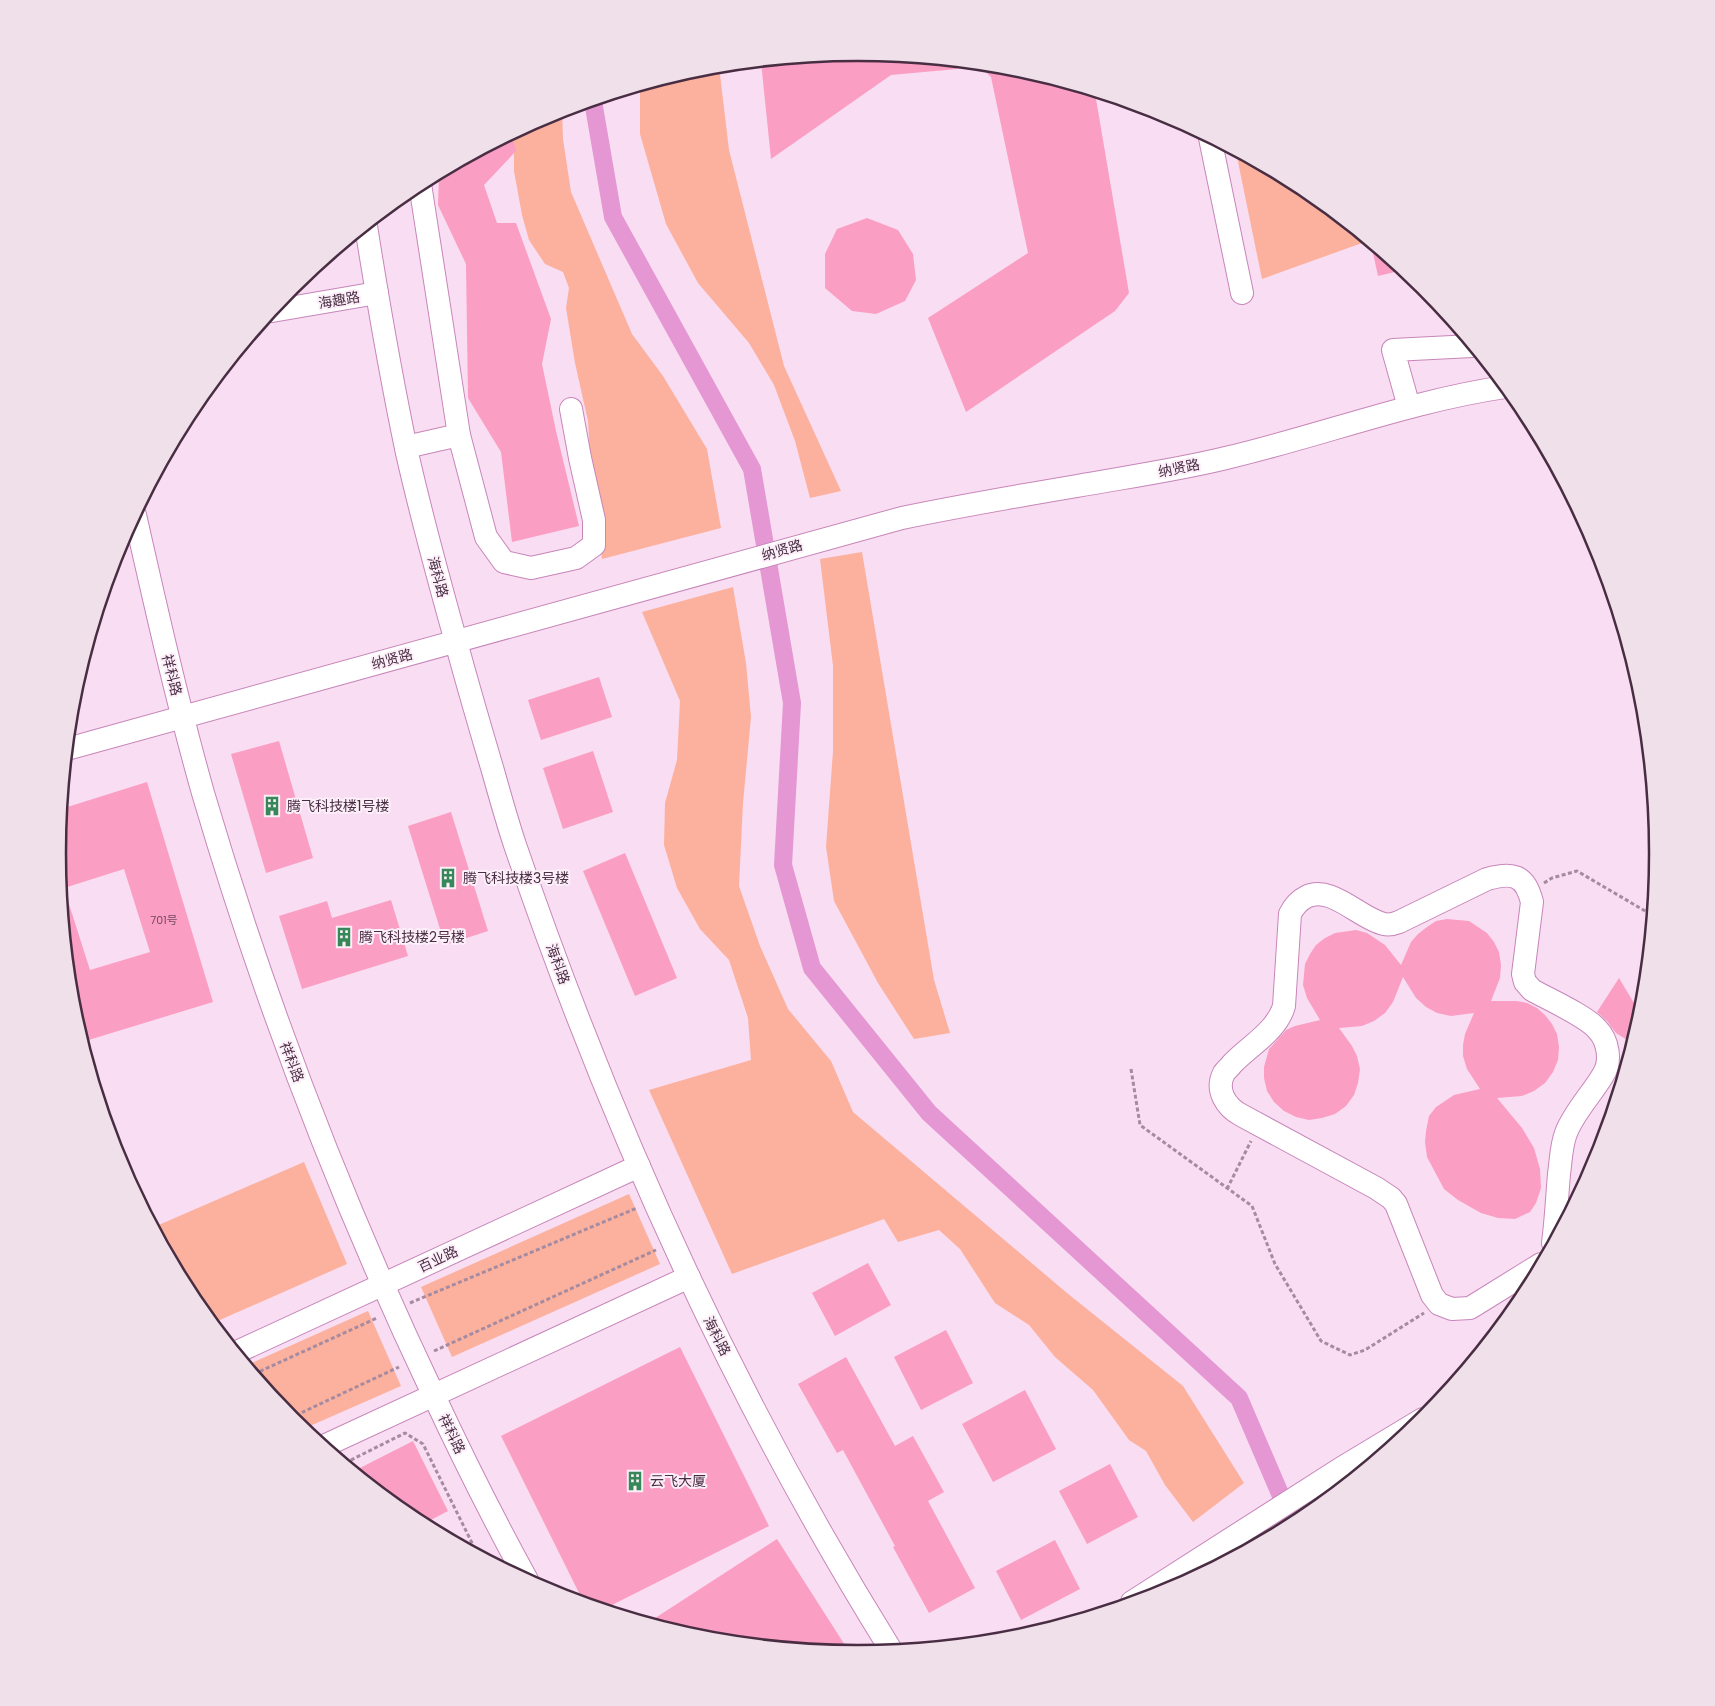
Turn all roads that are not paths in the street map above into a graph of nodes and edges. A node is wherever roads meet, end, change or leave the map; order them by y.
1 (1219, 148) edge
2 (421, 193) edge
3 (367, 232) edge
4 (1242, 293) dead end
5 (377, 294) junction
6 (283, 309) edge
7 (1466, 346) edge
8 (1498, 388) edge
9 (1409, 407) junction
10 (571, 409) dead end
11 (459, 435) junction
12 (406, 447) junction
13 (137, 525) edge
14 (456, 641) junction
15 (183, 717) junction
16 (73, 747) edge
17 (639, 1166) junction
18 (1556, 1226) edge
19 (1529, 1271) edge
20 (689, 1277) junction
21 (382, 1285) junction
22 (241, 1350) edge
23 (434, 1395) junction
24 (1390, 1438) edge
25 (330, 1443) edge
26 (521, 1569) edge
27 (1161, 1584) edge
28 (887, 1644) edge

1 - 4 street
2 - 11 street
3 - 5 street, 海科路
5 - 6 street, 海趣路
5 - 12 street, 海科路
7 - 9 street
8 - 9 street, 纳贤路
9 - 14 street, 纳贤路
10 - 11 street
11 - 12 street
12 - 14 street, 海科路
13 - 15 street, 祥科路
14 - 15 street, 纳贤路
14 - 17 street, 海科路
15 - 16 street, 纳贤路
15 - 21 street, 祥科路
17 - 20 street, 海科路
17 - 21 street, 百业路
18 - 19 street
20 - 23 street
20 - 28 street, 海科路
21 - 22 street, 百业路
21 - 23 street, 祥科路
23 - 25 street
23 - 26 street, 祥科路
24 - 27 street

